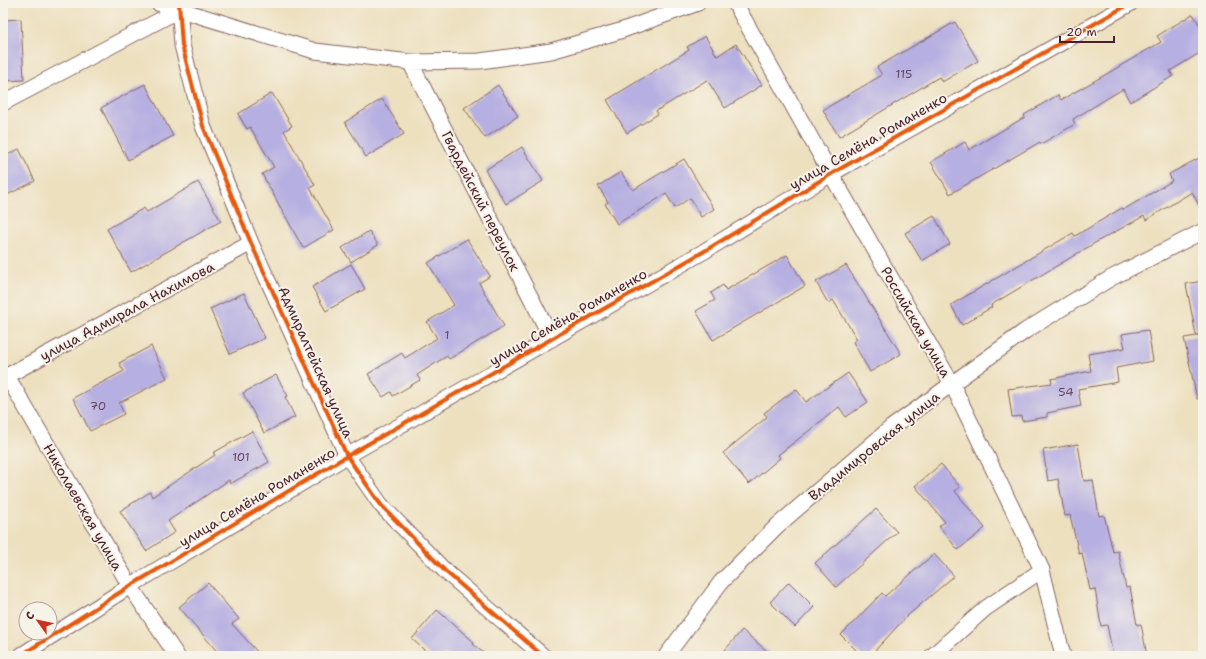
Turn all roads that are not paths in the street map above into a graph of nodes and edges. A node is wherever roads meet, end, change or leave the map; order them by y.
1 (158, 3) edge
2 (698, 3) edge
3 (735, 3) edge
4 (1131, 3) edge
5 (179, 7) edge
6 (410, 62) junction
7 (3, 103) edge
8 (831, 174) junction
9 (1203, 231) edge
10 (251, 243) junction
11 (552, 339) junction
12 (5, 377) edge
13 (952, 384) junction
14 (347, 456) junction
15 (1042, 570) junction
16 (130, 586) junction
17 (20, 656) edge
18 (177, 656) edge
19 (543, 656) edge
20 (666, 656) edge
21 (932, 656) edge
22 (1064, 656) edge

1 - 5 street
2 - 6 street
3 - 8 street, Российская улица
4 - 8 street, улица Семёна Романенко
5 - 6 street
5 - 7 street
5 - 10 street, Адмиралтейская улица
6 - 11 street, Гвардейский переулок
8 - 11 street, улица Семёна Романенко
8 - 13 street, Российская улица
9 - 13 street, Владимировская улица
10 - 12 street, улица Адмирала Нахимова
10 - 14 street, Адмиралтейская улица
11 - 14 street, улица Семёна Романенко
12 - 16 street, Николаевская улица
13 - 15 street, Российская улица
13 - 20 street, Владимировская улица
14 - 16 street, улица Семёна Романенко
14 - 19 street, Адмиралтейская улица
15 - 21 street
15 - 22 street, Российская улица
16 - 17 street, улица Семёна Романенко
16 - 18 street, Николаевская улица

